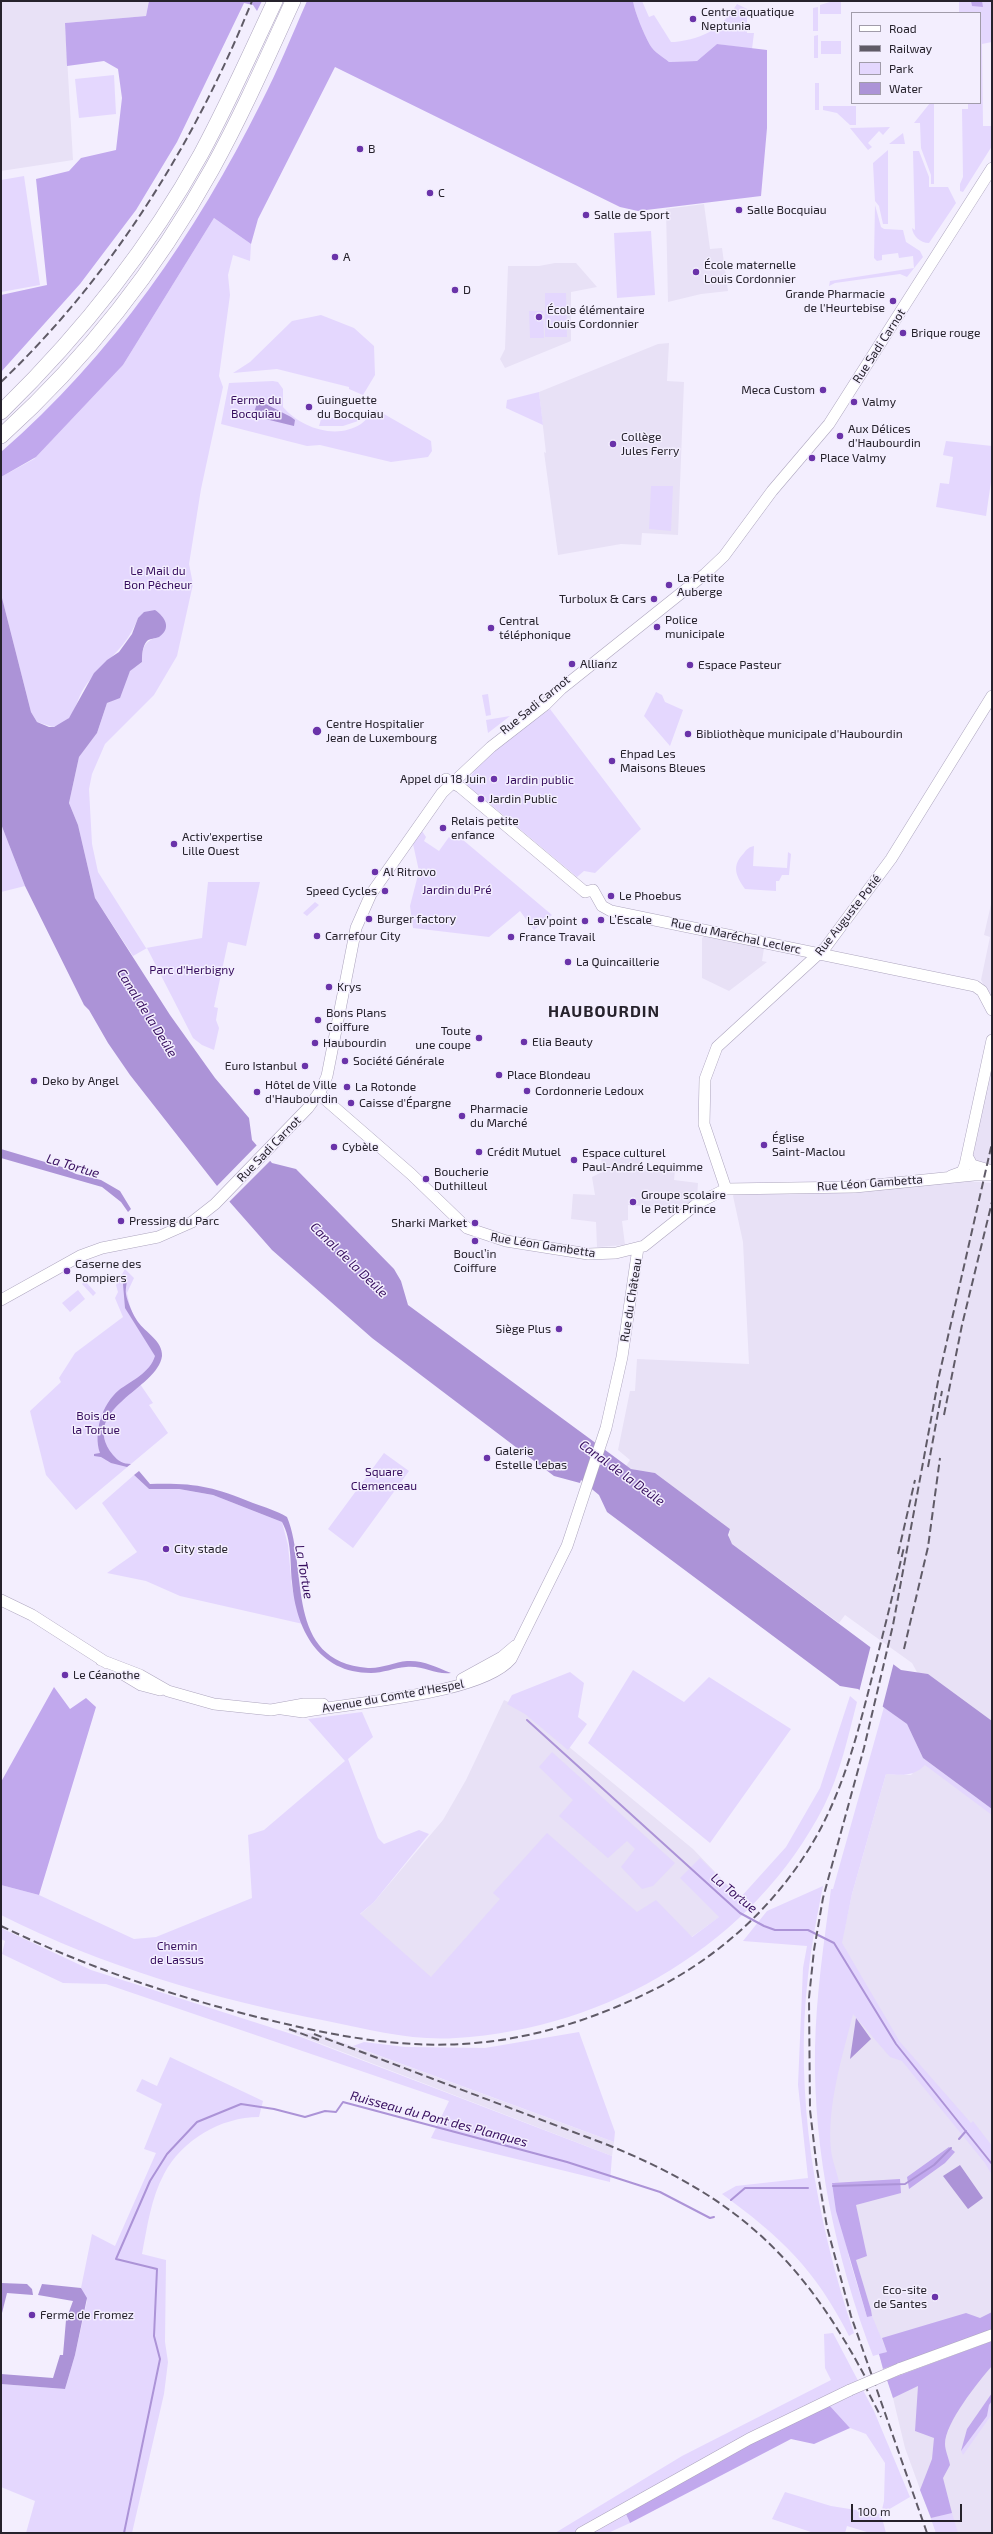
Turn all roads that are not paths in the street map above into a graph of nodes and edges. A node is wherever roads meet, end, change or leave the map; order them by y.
1 (275, 1) edge
2 (293, 1) edge
3 (992, 168) edge
4 (1, 412) edge
5 (1, 436) edge
6 (992, 696) edge
7 (449, 780) junction
8 (819, 953) junction
9 (992, 1010) edge
10 (992, 1040) edge
11 (319, 1094) junction
12 (967, 1156) junction
13 (992, 1170) edge
14 (992, 1175) edge
15 (943, 1178) junction
16 (726, 1189) junction
17 (638, 1248) junction
18 (1, 1300) edge
19 (622, 1351) joint
20 (1, 1600) edge
21 (992, 2335) edge
22 (580, 2533) edge

1 - 4 highway
2 - 5 highway
3 - 7 street, Rue Sadi Carnot
6 - 8 street, Rue Auguste Potié
7 - 8 street, Rue du Maréchal Leclerc
7 - 11 street, Rue Sadi Carnot
8 - 9 street, Rue du Maréchal Leclerc
8 - 16 street, Rue Auguste Potié
10 - 12 street
11 - 17 street, Rue Léon Gambetta
11 - 18 street, Rue Sadi Carnot
12 - 13 street
12 - 15 street
14 - 15 street, Rue Léon Gambetta
15 - 16 street, Rue Léon Gambetta
16 - 17 street, Rue Léon Gambetta
17 - 19 street, Rue du Château
19 - 20 street, Avenue du Comte d'Hespel
21 - 22 street, bridge

